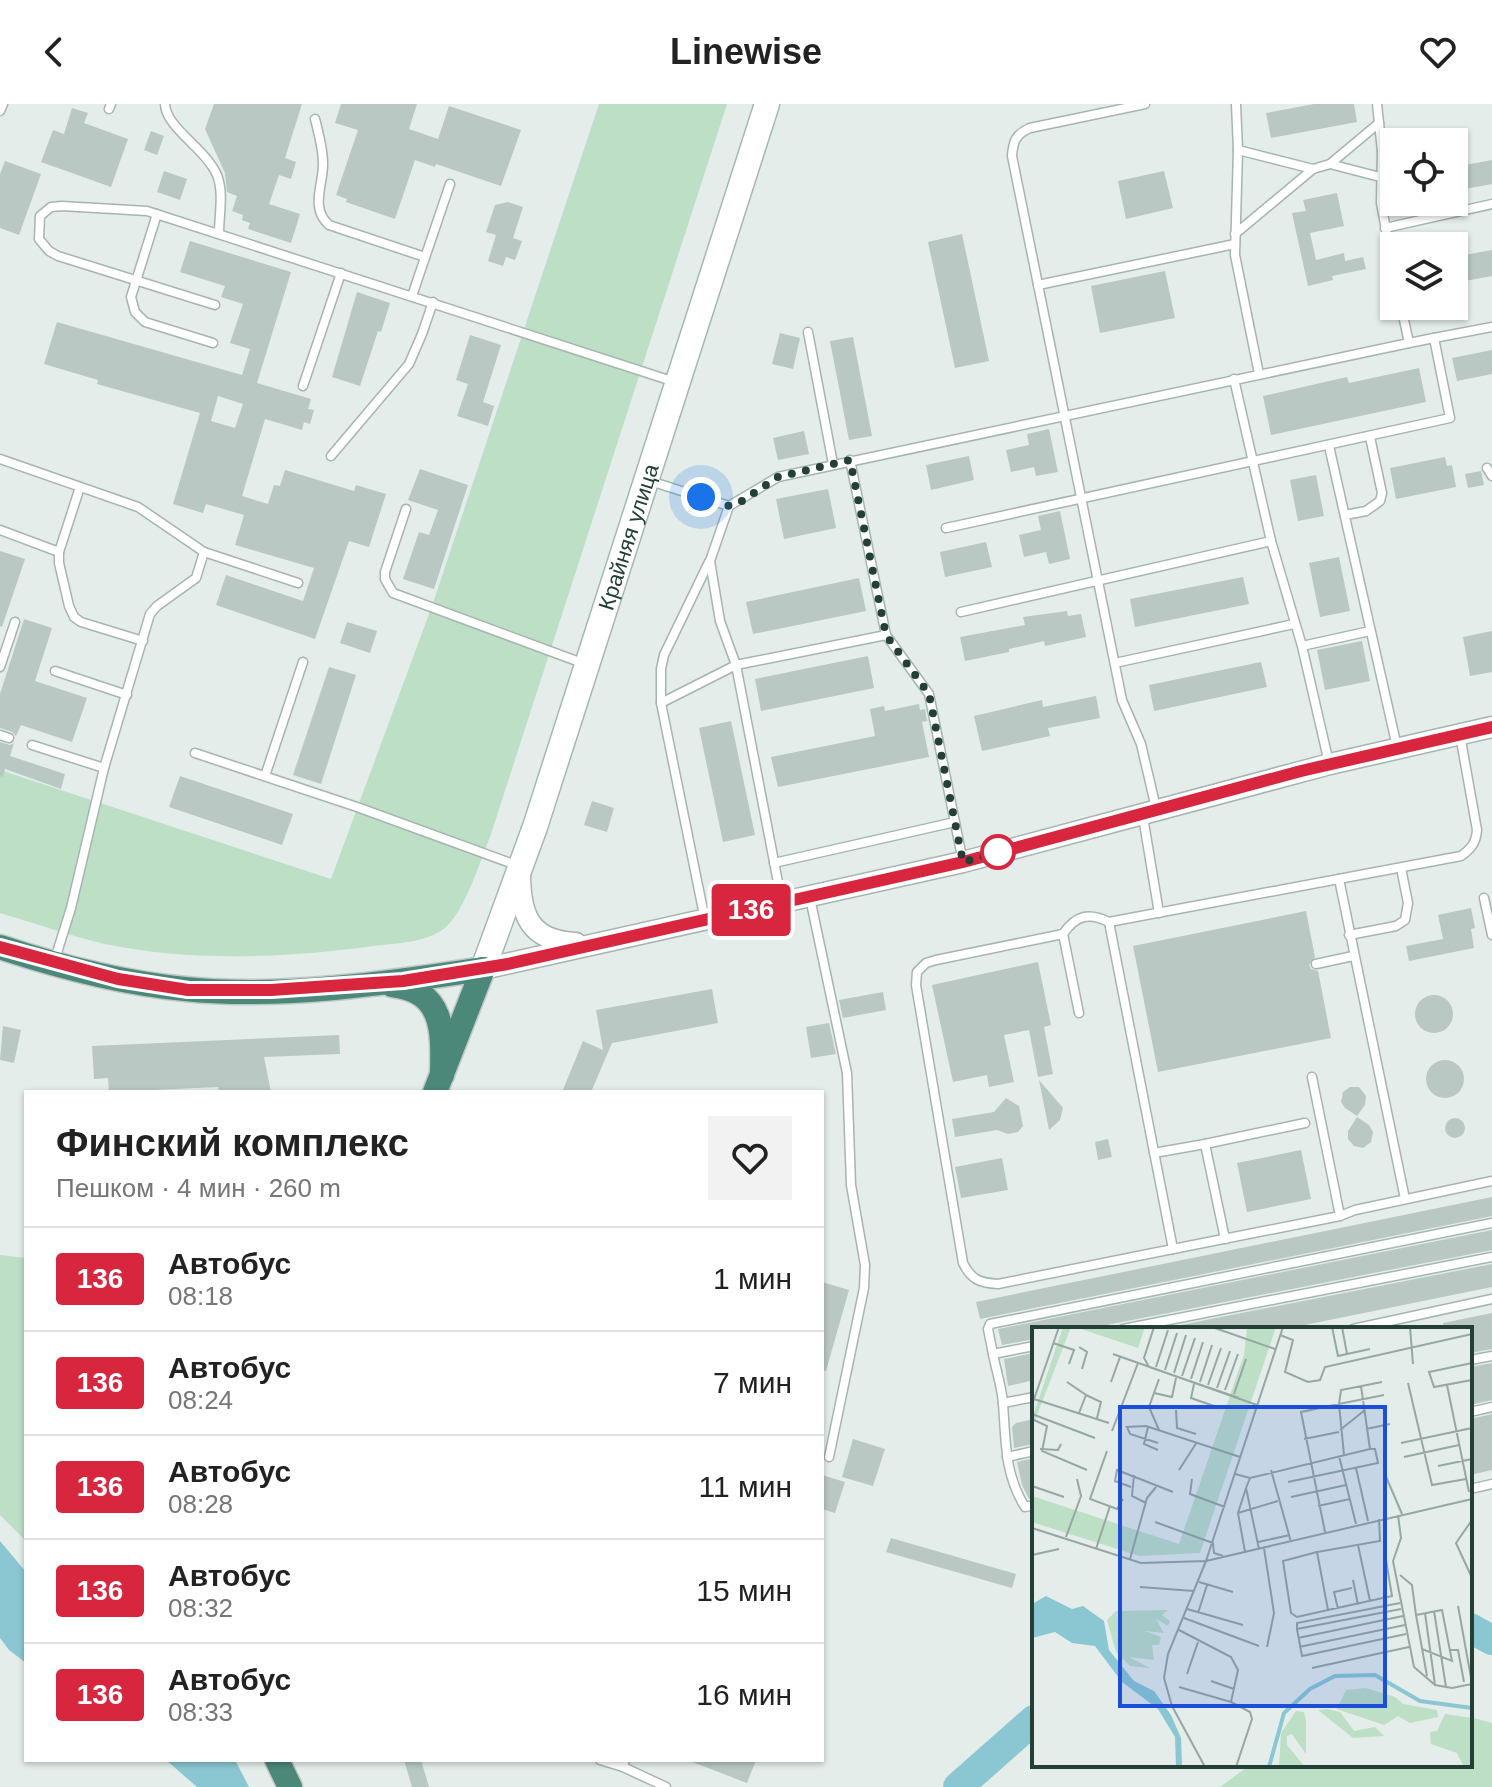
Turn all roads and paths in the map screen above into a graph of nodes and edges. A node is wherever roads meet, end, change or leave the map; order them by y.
1 (3, 104) edge
2 (165, 104) edge
3 (767, 104) edge
4 (1145, 104) edge
5 (1236, 104) edge
6 (1377, 104) edge
7 (0, 111) edge
8 (315, 119) dead end
9 (1379, 123) junction
10 (1380, 132) edge
11 (1238, 150) junction
12 (1330, 164) junction
13 (1313, 169) junction
14 (1380, 177) edge
15 (450, 184) dead end
16 (1492, 204) edge
17 (157, 214) junction
18 (1384, 216) edge
19 (1385, 228) junction
20 (1386, 232) edge
21 (219, 233) junction
22 (1235, 234) junction
23 (1235, 244) junction
24 (425, 257) junction
25 (341, 273) junction
26 (136, 280) junction
27 (1038, 285) junction
28 (412, 296) junction
29 (433, 302) junction
30 (215, 305) dead end
31 (1404, 320) edge
32 (1492, 327) edge
33 (808, 332) dead end
34 (1434, 338) junction
35 (213, 343) dead end
36 (1409, 343) junction
37 (1259, 374) junction
38 (1234, 379) junction
39 (676, 382) junction
40 (303, 386) dead end
41 (1064, 416) junction
42 (1370, 437) junction
43 (1329, 446) junction
44 (331, 456) dead end
45 (0, 459) edge
46 (850, 460) junction
47 (1253, 462) junction
48 (833, 464) junction
49 (646, 480) junction
50 (80, 487) junction
51 (1081, 501) junction
52 (729, 506) junction
53 (406, 509) dead end
54 (1345, 515) junction
55 (946, 528) dead end
56 (0, 530) edge
57 (1271, 541) junction
58 (59, 552) junction
59 (204, 552) junction
60 (710, 561) junction
61 (1098, 582) junction
62 (298, 583) dead end
63 (961, 612) dead end
64 (15, 622) dead end
65 (1294, 624) junction
66 (1370, 631) junction
67 (886, 635) junction
68 (143, 641) junction
69 (1302, 646) junction
70 (303, 662) dead end
71 (1115, 663) junction
72 (588, 665) junction
73 (736, 665) junction
74 (0, 667) edge
75 (55, 671) dead end
76 (127, 695) junction
77 (661, 703) junction
78 (1492, 727) edge
79 (1460, 734) junction
80 (32, 745) dead end
81 (1397, 748) junction
82 (195, 753) dead end
83 (1330, 764) junction
84 (104, 768) junction
85 (265, 776) junction
86 (1149, 810) junction
87 (955, 822) junction
88 (963, 862) junction
89 (774, 863) junction
90 (521, 867) junction
91 (1401, 868) junction
92 (1339, 879) junction
93 (810, 897) junction
94 (1484, 898) dead end
95 (782, 903) junction
96 (1159, 913) junction
97 (705, 920) junction
98 (1109, 922) junction
99 (1063, 934) junction
100 (1349, 935) junction
101 (1492, 935) edge
102 (608, 942) junction
103 (0, 947) edge
104 (1353, 956) junction
105 (53, 964) junction
106 (1316, 964) dead end
107 (483, 969) junction
108 (377, 984) junction
109 (1079, 1013) dead end
110 (1312, 1077) dead end
111 (440, 1087) edge
112 (1305, 1123) dead end
113 (1205, 1144) junction
114 (1154, 1153) junction
115 (1492, 1181) edge
116 (1405, 1199) junction
117 (1340, 1216) junction
118 (1492, 1223) edge
119 (1225, 1239) junction
120 (1173, 1249) junction
121 (1492, 1257) edge
122 (1492, 1299) edge
123 (1133, 1327) edge
124 (1362, 1327) edge
125 (1032, 1346) edge
126 (993, 1354) junction
127 (1492, 1356) edge
128 (1472, 1360) edge
129 (1032, 1397) edge
130 (1003, 1403) junction
131 (1492, 1407) edge
132 (1472, 1412) edge
133 (1032, 1451) edge
134 (829, 1457) dead end
135 (1007, 1457) junction
136 (1492, 1484) edge
137 (1472, 1489) edge
138 (1032, 1505) edge
139 (278, 1762) edge
140 (624, 1764) edge
141 (290, 1787) edge
142 (666, 1787) edge

1 - 7 lane
2 - 21 lane
3 - 39 main road, Крайняя улица
4 - 27 lane
5 - 11 lane
6 - 9 lane
8 - 24 lane
9 - 10 lane
9 - 12 lane
11 - 13 lane
11 - 22 lane
12 - 13 lane
12 - 14 lane
13 - 22 lane
15 - 24 lane
16 - 19 lane
17 - 21 lane
17 - 26 lane
17 - 26 lane
18 - 19 lane
19 - 20 lane
21 - 25 lane
22 - 23 lane
23 - 27 lane
23 - 37 lane
24 - 28 lane
25 - 28 lane
25 - 40 lane
26 - 30 lane
26 - 35 lane
27 - 41 lane
28 - 29 lane
29 - 39 lane
29 - 44 lane
31 - 36 lane
32 - 34 lane
33 - 48 lane
34 - 36 lane
34 - 42 lane
36 - 37 lane
37 - 38 lane
38 - 41 lane
38 - 47 lane
39 - 49 main road, Крайняя улица
41 - 46 lane
41 - 51 lane
42 - 43 lane
42 - 54 lane
43 - 47 lane
43 - 54 lane
45 - 50 lane
46 - 48 lane
46 - 67 lane
47 - 51 lane
47 - 57 lane
48 - 52 lane
49 - 52 lane
49 - 72 main road, Крайняя улица
50 - 58 lane
50 - 59 lane
51 - 55 lane
51 - 61 lane
52 - 60 lane
53 - 72 lane
54 - 66 lane
56 - 58 lane
57 - 61 lane
57 - 65 lane
58 - 68 lane
59 - 62 lane
59 - 68 lane
60 - 73 lane
60 - 77 lane
61 - 63 lane
61 - 71 lane
64 - 74 lane
65 - 69 lane
65 - 71 lane
66 - 69 lane
66 - 81 lane
67 - 73 lane
67 - 87 lane
68 - 76 lane
69 - 83 lane
70 - 85 lane
71 - 86 lane
72 - 90 main road, Крайняя улица
73 - 77 lane
73 - 89 lane
75 - 76 lane
76 - 84 lane
77 - 97 lane
78 - 79 street
79 - 81 street
79 - 91 lane
80 - 84 lane
81 - 83 street
82 - 85 lane
83 - 86 street
84 - 105 lane
85 - 90 lane
86 - 88 street
86 - 96 lane
87 - 88 lane
87 - 89 lane
88 - 93 street
89 - 95 lane
90 - 102 street
90 - 107 main road, Крайняя улица
91 - 92 lane
91 - 100 lane
92 - 96 lane
92 - 100 lane
93 - 95 street
93 - 134 lane
94 - 101 lane
95 - 97 street
96 - 98 lane
97 - 102 street
98 - 99 lane
98 - 114 lane
99 - 109 lane
99 - 120 lane
100 - 104 lane
102 - 107 street
103 - 105 highway
104 - 106 lane
104 - 116 lane
105 - 108 highway
107 - 108 highway
107 - 111 highway
108 - 111 highway
110 - 117 lane
112 - 113 lane
113 - 114 lane
113 - 119 lane
114 - 120 lane
115 - 116 lane
116 - 117 lane
117 - 119 lane
118 - 126 lane
119 - 120 lane
121 - 123 lane
122 - 124 lane
125 - 126 lane
126 - 130 lane
127 - 128 lane
129 - 130 lane
130 - 135 lane
131 - 132 lane
133 - 135 lane
135 - 138 lane
136 - 137 lane
139 - 141 highway
140 - 142 lane

